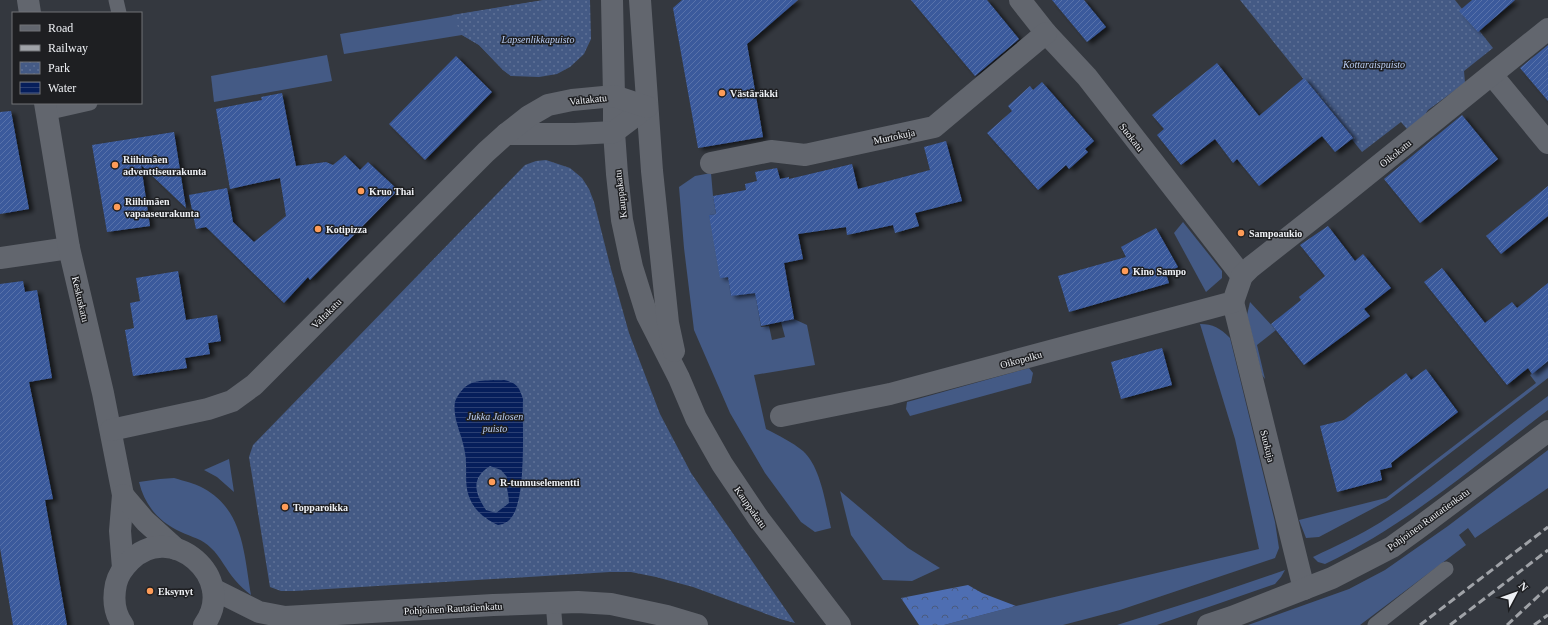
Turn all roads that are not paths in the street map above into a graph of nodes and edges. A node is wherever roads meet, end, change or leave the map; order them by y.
1 (28, 0) edge
2 (116, 0) edge
3 (612, 0) edge
4 (640, 0) edge
5 (1020, 0) edge
6 (30, 12) edge
7 (118, 12) edge
8 (1548, 29) edge
9 (1046, 33) junction
10 (1492, 75) junction
11 (614, 96) junction
12 (81, 104) edge
13 (647, 107) junction
14 (46, 108) edge
15 (614, 132) junction
16 (506, 134) junction
17 (1548, 143) edge
18 (710, 163) dead end
19 (69, 248) junction
20 (0, 258) edge
21 (1242, 276) junction
22 (1233, 302) junction
23 (679, 378) junction
24 (781, 416) dead end
25 (111, 430) junction
26 (1548, 431) edge
27 (123, 495) junction
28 (176, 549) junction
29 (123, 568) junction
30 (1446, 569) dead end
31 (213, 589) junction
32 (1304, 589) junction
33 (553, 603) junction
34 (118, 620) edge
35 (204, 625) edge
36 (555, 625) edge
37 (697, 625) edge
38 (840, 625) edge
39 (1208, 625) edge
40 (1375, 625) edge

1 - 6 street
2 - 7 lane
3 - 11 street, Kauppakatu
4 - 13 street, Kauppakatu
5 - 9 street, Suokatu
8 - 10 street, Oikokatu
9 - 18 street, Murtokuja
9 - 21 street, Suokatu
10 - 17 street
10 - 21 street, Oikokatu
11 - 13 street, Valtakatu
11 - 15 street, Kauppakatu
11 - 16 street, Valtakatu
12 - 14 lane
13 - 15 street
13 - 23 street, Kauppakatu
14 - 19 street, Keskuskatu
15 - 16 street
15 - 23 street, Kauppakatu
16 - 25 street, Valtakatu
19 - 20 street
19 - 25 street, Keskuskatu
21 - 22 street
22 - 24 street, Oikopolku
22 - 32 street, Suokuja
23 - 38 street, Kauppakatu
25 - 27 street, Keskuskatu
26 - 32 street, Pohjoinen Rautatienkatu
27 - 28 street, Keskuskatu
27 - 29 street, Keskuskatu
28 - 29 street
28 - 31 street
29 - 34 street
30 - 40 lane
31 - 33 street, Pohjoinen Rautatienkatu
31 - 35 street
32 - 39 street, Pohjoinen Rautatienkatu
33 - 36 lane
33 - 37 street, Pohjoinen Rautatienkatu

